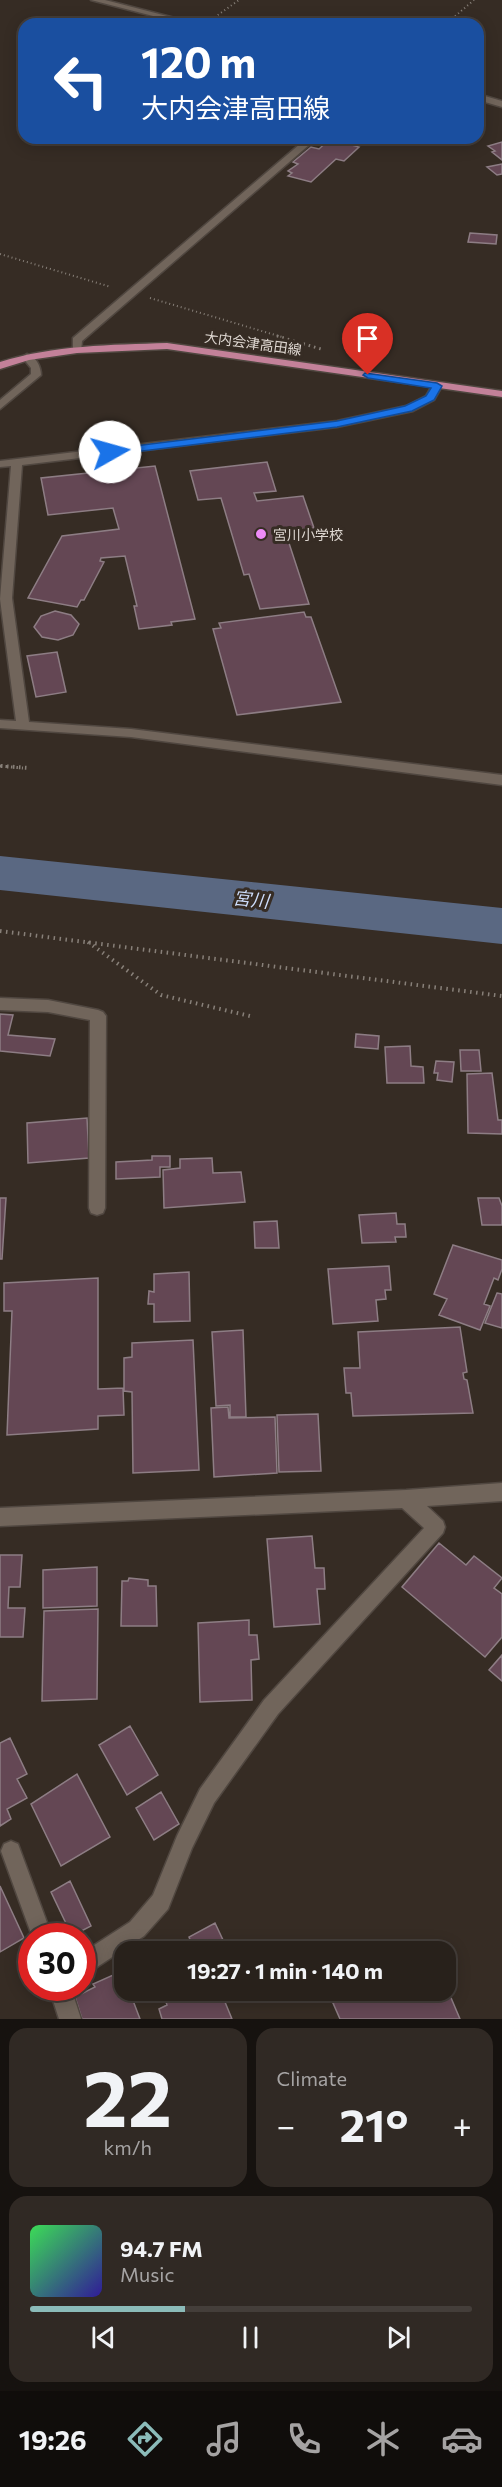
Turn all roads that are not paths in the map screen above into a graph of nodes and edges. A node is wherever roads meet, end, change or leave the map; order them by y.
1 (95, 0) edge
2 (169, 18) edge
3 (484, 98) edge
4 (502, 104) edge
5 (305, 144) edge
6 (76, 350) junction
7 (27, 357) junction
8 (0, 366) edge
9 (437, 386) junction
10 (502, 394) edge
11 (0, 406) edge
12 (17, 462) junction
13 (0, 464) edge
14 (0, 724) edge
15 (22, 725) junction
16 (502, 780) edge
17 (0, 1004) edge
18 (97, 1208) dead end
19 (501, 1491) edge
20 (406, 1499) junction
21 (0, 1517) edge
22 (12, 1851) dead end
23 (37, 1923) edge
24 (96, 1957) edge
25 (64, 2001) edge
26 (70, 2019) edge

1 - 2 street
3 - 4 street
5 - 6 street
6 - 7 main road, 大内会津高田線
6 - 9 main road, 大内会津高田線
7 - 8 main road, 大内会津高田線
7 - 11 street
9 - 10 main road, 大内会津高田線
9 - 12 street
12 - 13 street
12 - 15 street
14 - 15 street
15 - 16 street
17 - 18 street
19 - 20 street
20 - 21 street
20 - 24 street
22 - 23 street
25 - 26 street

